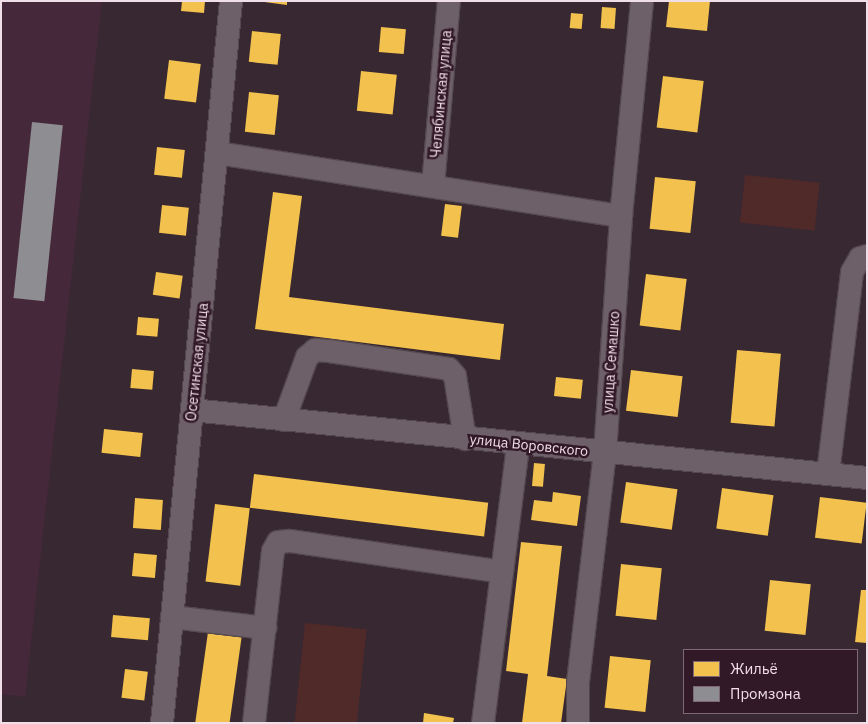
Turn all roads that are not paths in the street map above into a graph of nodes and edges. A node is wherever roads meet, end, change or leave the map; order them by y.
1 (231, 1) edge
2 (449, 1) edge
3 (642, 1) edge
4 (218, 153) junction
5 (433, 186) junction
6 (621, 216) junction
7 (867, 256) edge
8 (192, 410) junction
9 (284, 420) junction
10 (465, 439) junction
11 (518, 445) junction
12 (606, 453) junction
13 (828, 474) junction
14 (867, 478) edge
15 (502, 572) junction
16 (172, 617) junction
17 (265, 628) junction
18 (162, 723) edge
19 (254, 723) edge
20 (483, 723) edge
21 (578, 723) edge

1 - 4 street, Осетинская улица
2 - 5 street, Челябинская улица
3 - 6 street, улица Семашко
4 - 5 street
4 - 8 street, Осетинская улица
5 - 6 street
6 - 12 street, улица Семашко
7 - 13 street
8 - 9 street, улица Воровского
8 - 16 street, Осетинская улица
9 - 10 street, улица Воровского
9 - 10 street
10 - 11 street, улица Воровского
11 - 12 street, улица Воровского
11 - 15 street
12 - 13 street, улица Воровского
12 - 21 street, улица Семашко
13 - 14 street, улица Воровского
15 - 17 street
15 - 20 street
16 - 17 street
16 - 18 street, Осетинская улица
17 - 19 street

